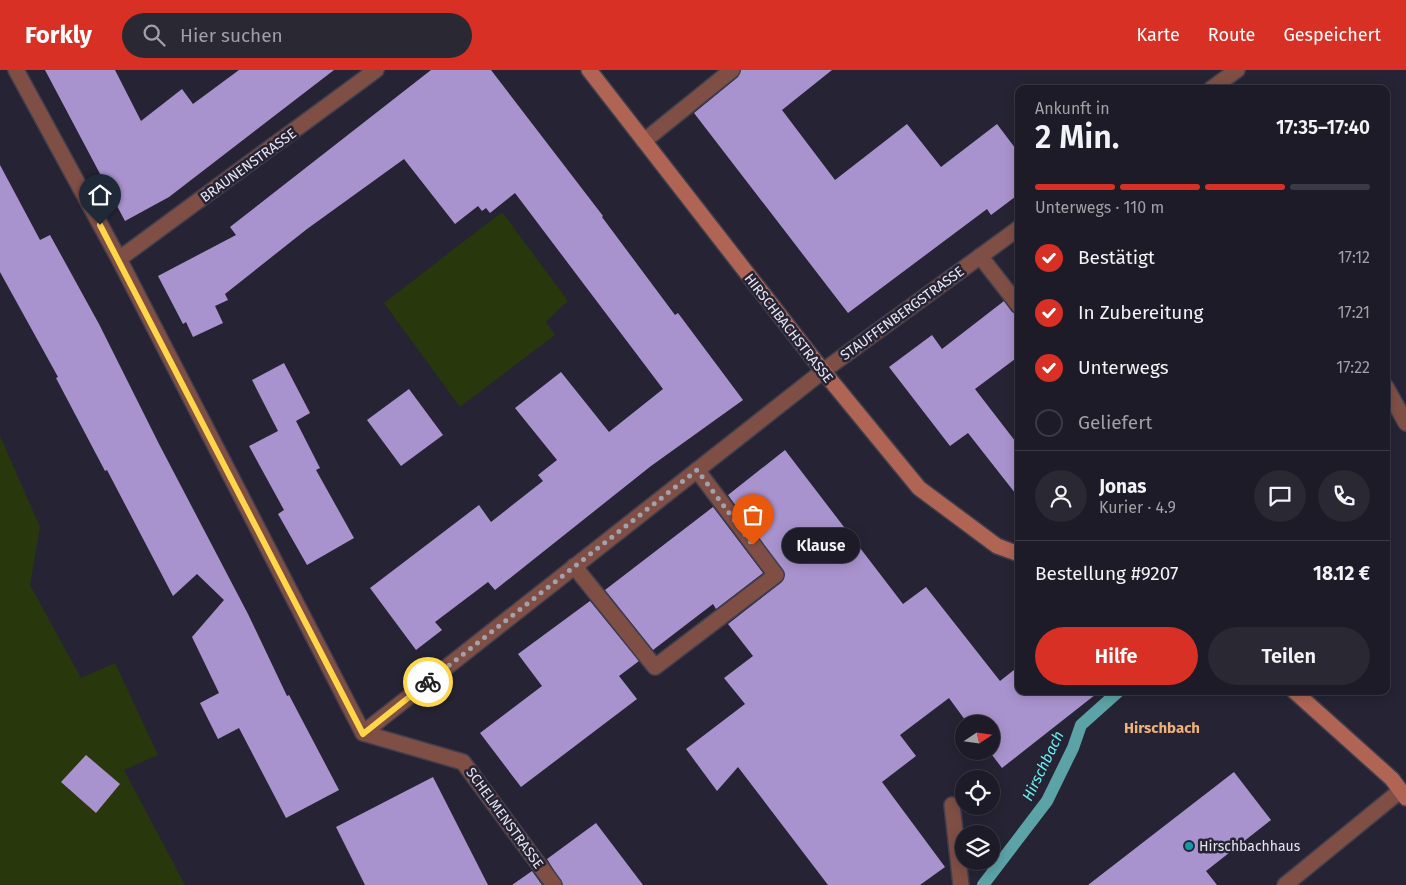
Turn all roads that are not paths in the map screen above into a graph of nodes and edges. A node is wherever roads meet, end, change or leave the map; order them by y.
1 (16, 70) edge
2 (376, 70) edge
3 (589, 70) edge
4 (732, 70) edge
5 (1237, 70) edge
6 (1216, 85) edge
7 (644, 142) junction
8 (1015, 231) edge
9 (980, 256) junction
10 (119, 260) junction
11 (1015, 301) edge
12 (823, 371) junction
13 (1390, 394) edge
14 (1406, 423) edge
15 (697, 470) junction
16 (1015, 553) edge
17 (574, 566) junction
18 (1298, 695) edge
19 (363, 734) junction
20 (1403, 794) edge
21 (952, 805) dead end
22 (554, 885) edge
23 (962, 885) edge
24 (1285, 885) edge

1 - 10 street
2 - 10 street, BRAUNENSTRASSE
3 - 7 street, HIRSCHBACHSTRASSE
4 - 7 street
5 - 6 street
7 - 12 street, HIRSCHBACHSTRASSE
8 - 9 street, STAUFFENBERGSTRASSE
9 - 11 street
9 - 12 street, STAUFFENBERGSTRASSE
10 - 19 street
12 - 15 street, STAUFFENBERGSTRASSE
12 - 16 street, HIRSCHBACHSTRASSE
13 - 14 street
15 - 17 street, STAUFFENBERGSTRASSE
15 - 17 street
17 - 19 street, STAUFFENBERGSTRASSE
18 - 20 street
19 - 22 street, SCHELMENSTRASSE
20 - 24 street
21 - 23 street

